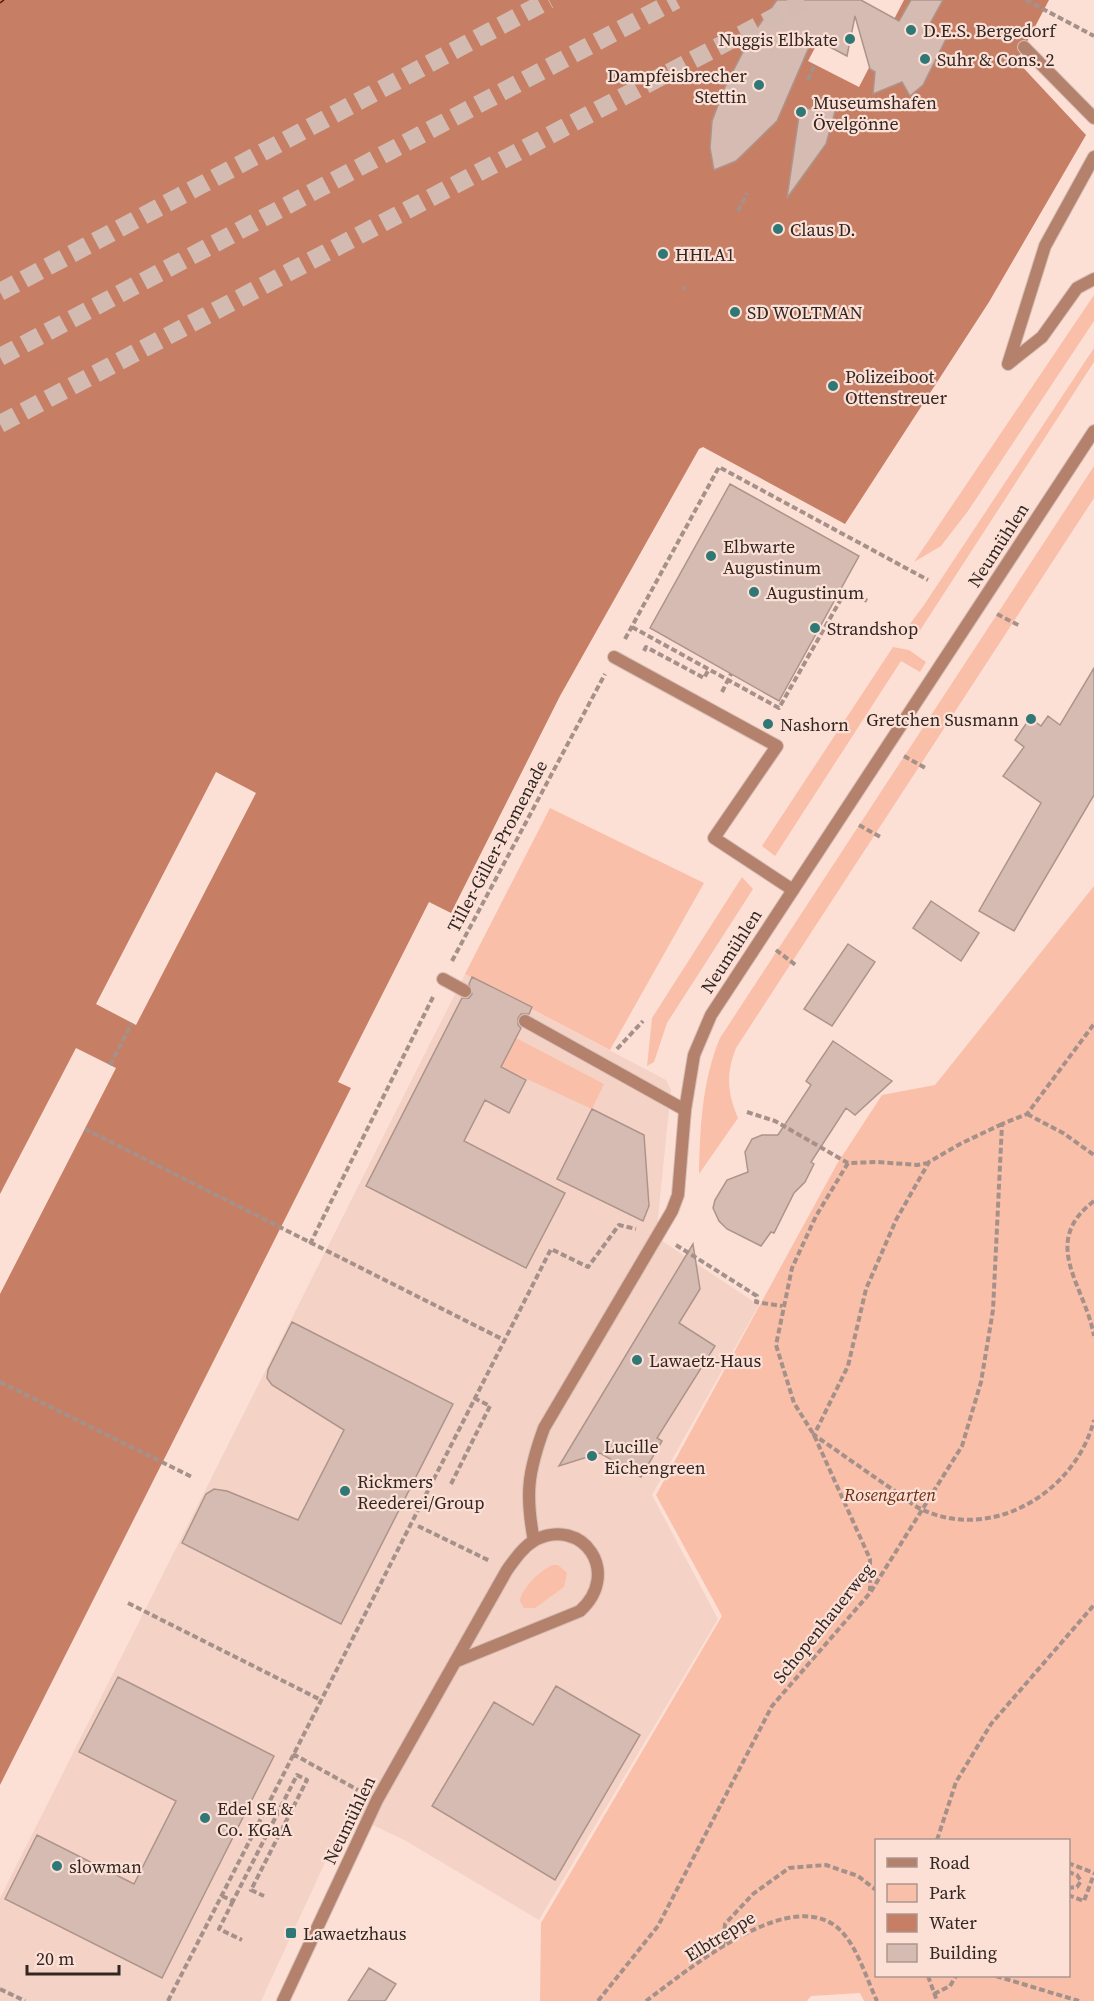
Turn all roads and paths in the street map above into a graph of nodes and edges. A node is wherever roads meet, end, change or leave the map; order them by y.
1 (1026, 0) edge
2 (1094, 36) edge
3 (1024, 47) dead end
4 (815, 64) dead end
5 (808, 80) dead end
6 (1094, 118) edge
7 (1094, 157) edge
8 (747, 193) dead end
9 (738, 211) dead end
10 (1094, 279) edge
11 (1094, 431) edge
12 (928, 580) dead end
13 (867, 601) dead end
14 (1002, 617) dead end
15 (1020, 626) dead end
16 (632, 627) junction
17 (614, 657) junction
18 (731, 674) dead end
19 (728, 680) junction
20 (719, 696) dead end
21 (908, 759) dead end
22 (927, 769) dead end
23 (863, 828) dead end
24 (882, 838) dead end
25 (793, 890) junction
26 (780, 952) dead end
27 (797, 966) dead end
28 (443, 979) junction
29 (465, 991) dead end
30 (525, 1021) dead end
31 (643, 1021) dead end
32 (132, 1023) dead end
33 (1094, 1023) edge
34 (602, 1064) junction
35 (110, 1065) dead end
36 (685, 1110) junction
37 (747, 1112) dead end
38 (1027, 1114) junction
39 (1002, 1124) junction
40 (85, 1129) dead end
41 (1094, 1155) edge
42 (929, 1162) junction
43 (848, 1163) junction
44 (1094, 1201) edge
45 (615, 1230) dead end
46 (311, 1243) junction
47 (734, 1281) dead end
48 (782, 1306) junction
49 (1093, 1322) edge
50 (1094, 1336) edge
51 (504, 1340) junction
52 (0, 1382) edge
53 (474, 1398) junction
54 (1094, 1420) edge
55 (814, 1435) junction
56 (192, 1477) dead end
57 (451, 1484) dead end
58 (923, 1510) junction
59 (418, 1526) dead end
60 (534, 1541) junction
61 (481, 1557) dead end
62 (870, 1593) junction
63 (128, 1603) dead end
64 (1094, 1605) edge
65 (457, 1661) junction
66 (321, 1700) junction
67 (293, 1754) junction
68 (378, 1800) junction
69 (937, 1839) edge
70 (1070, 1864) edge
71 (1076, 1866) junction
72 (1071, 1872) edge
73 (1094, 1873) edge
74 (1080, 1883) junction
75 (1092, 1887) edge
76 (1070, 1888) edge
77 (875, 1889) edge
78 (222, 1896) junction
79 (264, 1896) dead end
80 (1070, 1896) edge
81 (232, 1901) junction
82 (242, 1940) dead end
83 (723, 1948) junction
84 (928, 1977) edge
85 (955, 1977) edge
86 (999, 1977) edge
87 (0, 1989) edge
88 (934, 1994) junction
89 (25, 2001) edge
90 (168, 2001) edge
91 (283, 2001) edge
92 (598, 2001) edge
93 (646, 2001) edge
94 (877, 2001) edge
95 (938, 2001) edge
96 (1079, 2001) edge

1 - 2 path
3 - 6 street
4 - 5 path
7 - 10 street
8 - 9 path
11 - 25 street, Neumühlen
12 - 16 path, Tiller-Giller-Promenade
13 - 19 path
14 - 15 path
16 - 17 path, Tiller-Giller-Promenade
16 - 19 path
17 - 25 street
17 - 28 path, Tiller-Giller-Promenade
18 - 19 path
19 - 20 path
21 - 22 path
23 - 24 path
25 - 36 street, Neumühlen
26 - 27 path
28 - 29 street
28 - 46 path, Tiller-Giller-Promenade
30 - 34 street
31 - 34 path
32 - 35 path
33 - 38 path
34 - 36 street
36 - 60 street, Neumühlen
37 - 43 path
38 - 39 path
38 - 41 path
39 - 42 path
39 - 58 path, Schopenhauerweg
40 - 46 path
42 - 43 path
42 - 55 path
43 - 48 path
44 - 49 path
45 - 51 path
46 - 51 path
47 - 48 path
48 - 55 path
49 - 50 path
51 - 53 path
52 - 56 path
53 - 57 path
53 - 66 path
54 - 58 path
55 - 58 path
55 - 62 path
58 - 62 path, Schopenhauerweg
59 - 61 path
60 - 65 street, Neumühlen
60 - 65 street
62 - 92 path, Schopenhauerweg
63 - 66 path
64 - 69 path
65 - 68 street, Neumühlen
66 - 67 path
67 - 68 path
67 - 78 path
68 - 91 street, Neumühlen
70 - 71 path
71 - 72 path
71 - 73 path
72 - 74 path
73 - 75 path
74 - 75 path
74 - 76 path
75 - 80 path
77 - 83 path
78 - 81 path
78 - 90 path
79 - 81 path
81 - 82 path
83 - 93 path, Elbtreppe
83 - 94 path, Elbtreppe
84 - 88 path
85 - 88 path
86 - 96 path
87 - 89 path
88 - 95 path

